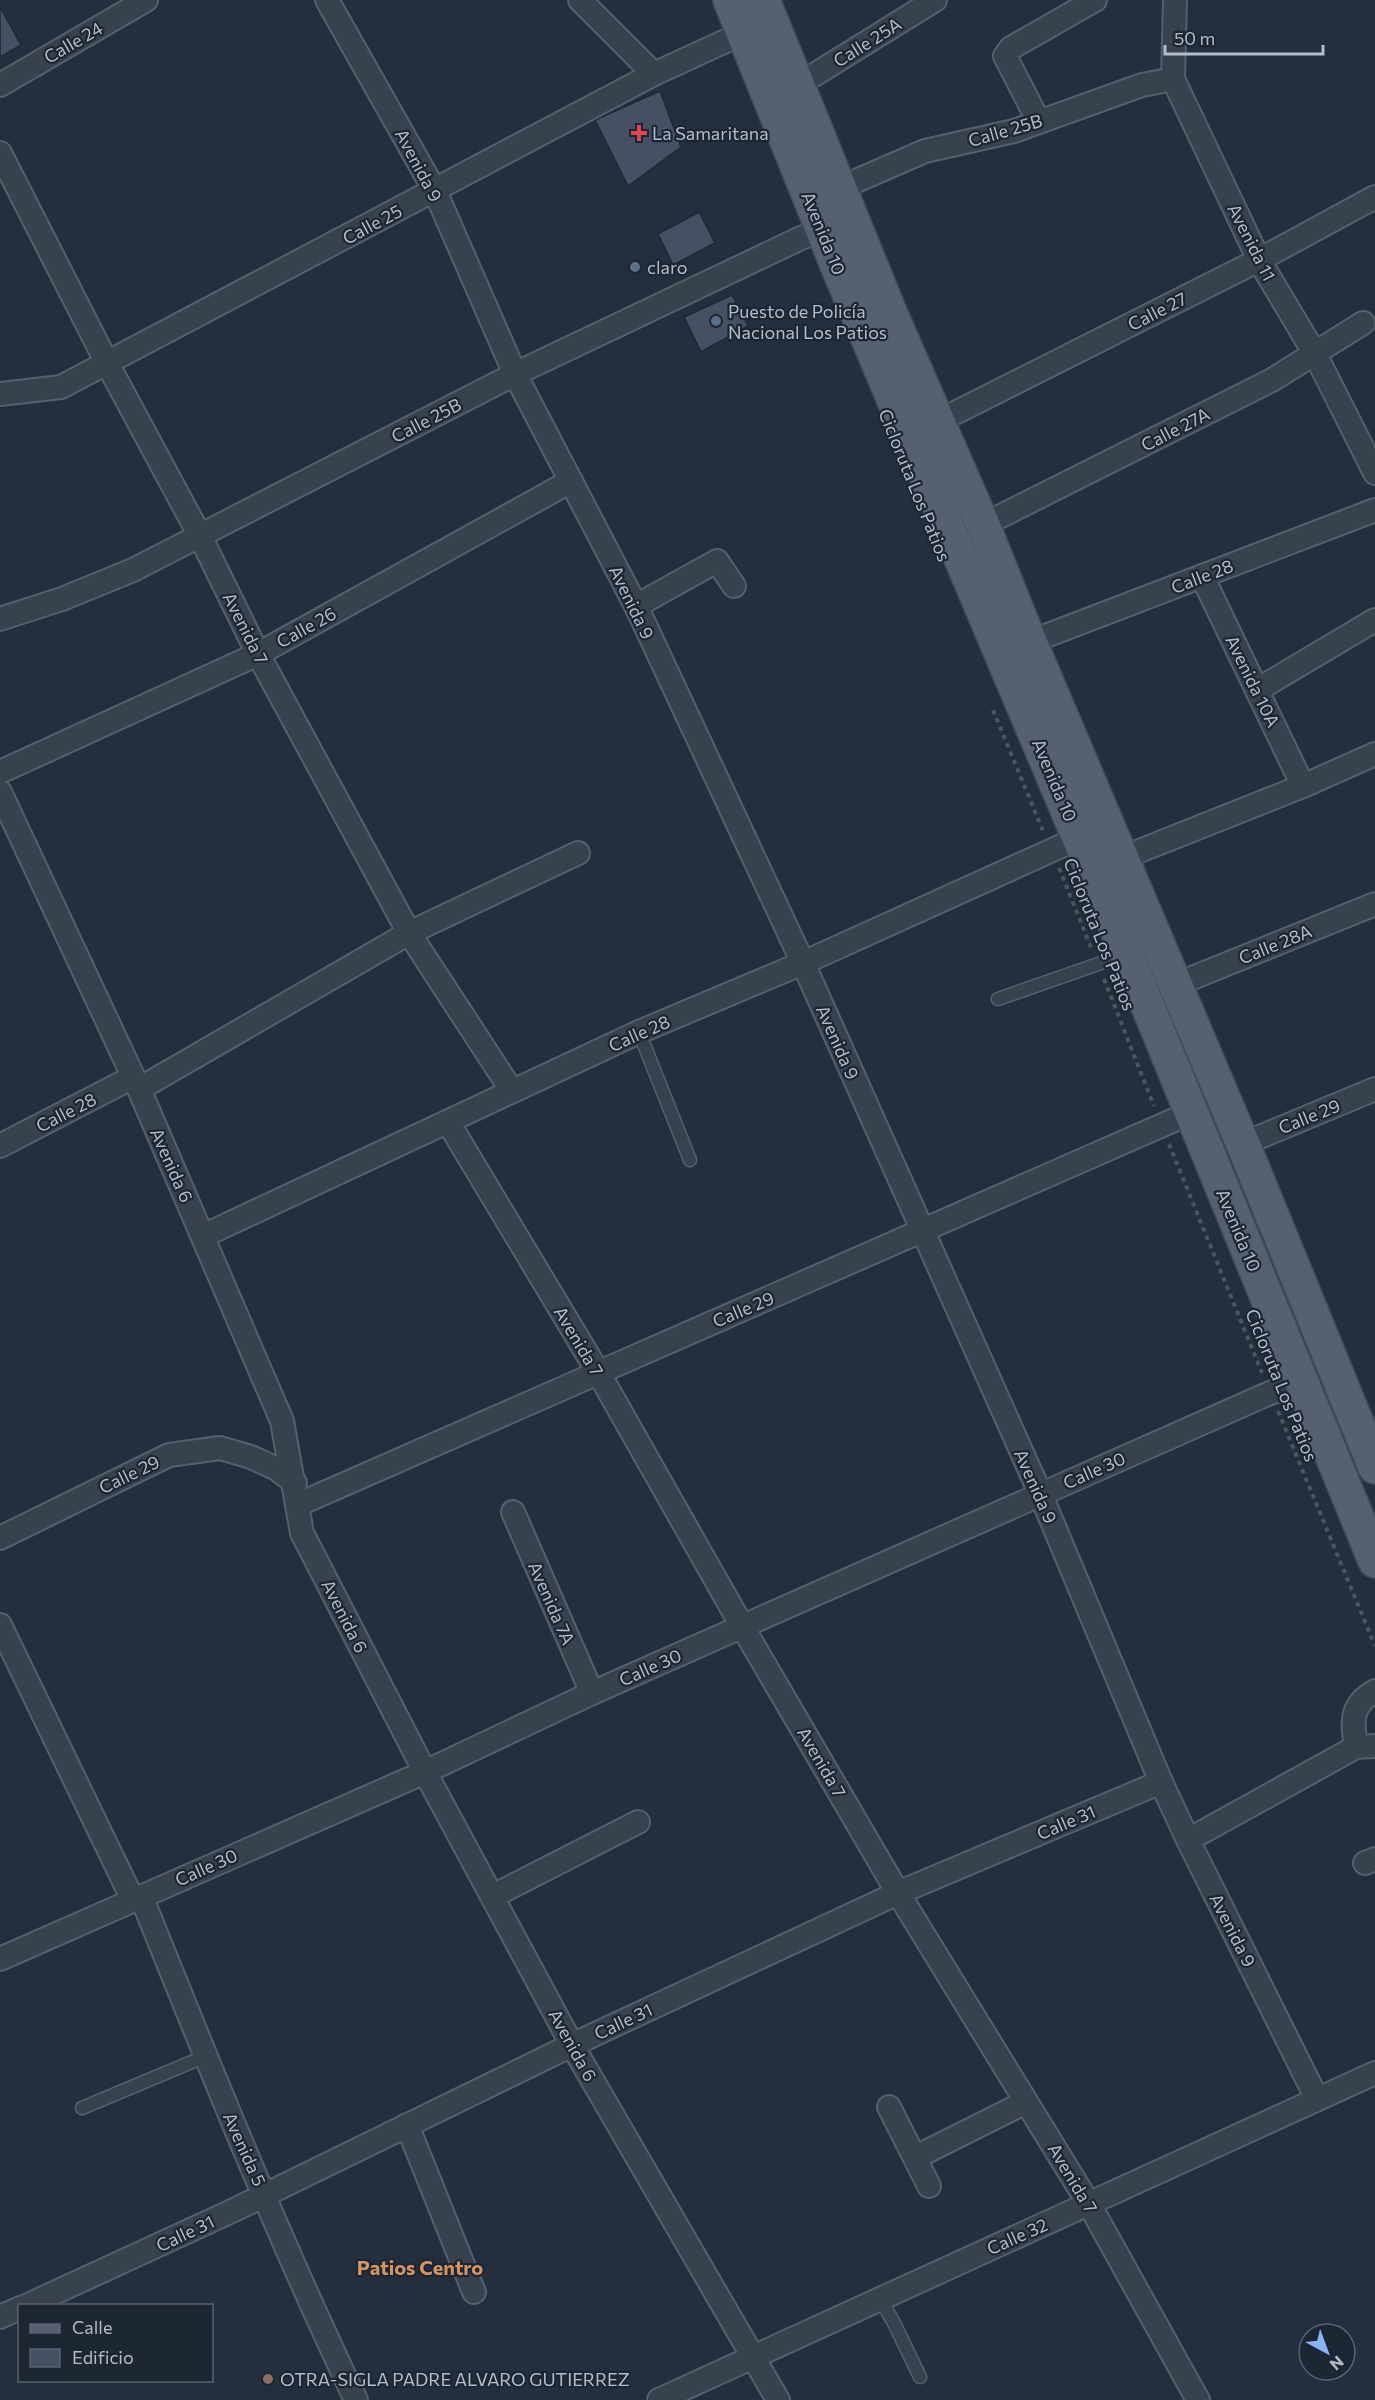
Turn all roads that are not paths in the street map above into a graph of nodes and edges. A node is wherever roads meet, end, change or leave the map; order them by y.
1 (146, 0) edge
2 (327, 0) edge
3 (580, 0) edge
4 (730, 0) edge
5 (935, 0) edge
6 (1095, 0) edge
7 (1175, 0) edge
8 (760, 18) edge
9 (654, 74) junction
10 (1173, 79) junction
11 (0, 85) edge
12 (798, 85) junction
13 (1039, 122) junction
14 (0, 153) edge
15 (840, 188) junction
16 (435, 191) junction
17 (1375, 197) edge
18 (837, 224) junction
19 (1259, 260) junction
20 (1362, 323) dead end
21 (1316, 354) junction
22 (107, 363) junction
23 (515, 374) junction
24 (0, 394) edge
25 (937, 422) junction
26 (1375, 472) edge
27 (571, 481) junction
28 (1375, 510) edge
29 (982, 525) junction
30 (200, 536) junction
31 (1202, 576) junction
32 (734, 586) dead end
33 (637, 608) junction
34 (0, 619) edge
35 (1375, 620) edge
36 (1030, 642) junction
37 (258, 654) junction
38 (1257, 690) junction
39 (1375, 754) edge
40 (0, 772) edge
41 (1303, 786) junction
42 (0, 792) edge
43 (1065, 844) junction
44 (578, 853) dead end
45 (1122, 858) junction
46 (1375, 904) edge
47 (409, 933) junction
48 (1112, 959) junction
49 (803, 963) junction
50 (1175, 985) junction
51 (998, 999) dead end
52 (639, 1032) junction
53 (136, 1083) junction
54 (1375, 1089) edge
55 (512, 1091) junction
56 (1176, 1119) junction
57 (448, 1122) junction
58 (1243, 1144) junction
59 (0, 1146) edge
60 (690, 1160) dead end
61 (922, 1232) junction
62 (203, 1236) junction
63 (598, 1372) junction
64 (1302, 1383) junction
65 (1375, 1467) edge
66 (1040, 1493) junction
67 (296, 1494) junction
68 (513, 1512) dead end
69 (0, 1538) edge
70 (1375, 1562) edge
71 (0, 1625) edge
72 (742, 1626) junction
73 (1375, 1691) edge
74 (592, 1693) junction
75 (1366, 1746) edge
76 (425, 1772) junction
77 (1161, 1782) junction
78 (638, 1822) dead end
79 (1188, 1840) junction
80 (898, 1893) junction
81 (493, 1896) junction
82 (137, 1898) junction
83 (0, 1959) edge
84 (572, 2045) junction
85 (206, 2056) junction
86 (1375, 2073) edge
87 (1317, 2099) junction
88 (1026, 2102) junction
89 (889, 2107) dead end
90 (82, 2108) dead end
91 (407, 2125) junction
92 (916, 2157) junction
93 (929, 2186) dead end
94 (265, 2195) junction
95 (1089, 2204) junction
96 (474, 2292) dead end
97 (880, 2298) junction
98 (30, 2304) edge
99 (18, 2309) edge
100 (0, 2317) edge
101 (752, 2356) junction
102 (920, 2377) dead end
103 (356, 2400) edge
104 (659, 2400) edge
105 (778, 2400) edge
106 (1198, 2400) edge

1 - 11 street, Calle 24
2 - 16 street, Avenida 9
3 - 9 street
4 - 8 main road, Avenida 10
5 - 12 street, Calle 25A
6 - 13 street
7 - 10 street, Avenida 11
8 - 9 street, Calle 25
8 - 12 main road, Avenida 10
8 - 18 main road, Avenida 10
9 - 16 street, Calle 25
10 - 13 street, Calle 25B
10 - 19 street, Avenida 11
12 - 15 main road, Avenida 10
13 - 15 street, Calle 25B
14 - 22 street, Avenida 7
15 - 18 main road, Avenida 10
16 - 22 street, Calle 25
16 - 23 street, Avenida 9
17 - 19 street, Calle 27
18 - 23 street, Calle 25B
18 - 25 main road, Avenida 10
18 - 43 main road, Avenida 10
19 - 21 street, Avenida 11
19 - 25 street, Calle 27
20 - 21 street, Calle 27A
21 - 26 street, Avenida 11
21 - 29 street, Calle 27A
22 - 24 street, Calle 25
22 - 30 street, Avenida 7
23 - 27 street, Avenida 9
23 - 30 street, Calle 25B
25 - 29 main road, Avenida 10
27 - 33 street, Avenida 9
27 - 37 street, Calle 26
28 - 31 street, Calle 28
29 - 36 main road, Avenida 10
30 - 34 street, Calle 25B
30 - 37 street, Avenida 7
31 - 36 street, Calle 28
31 - 38 street, Avenida 10A
32 - 33 street
33 - 49 street, Avenida 9
35 - 38 street
36 - 45 main road, Avenida 10
37 - 40 street, Calle 26
37 - 47 street, Avenida 7
38 - 41 street, Avenida 10A
39 - 41 street
41 - 45 street
42 - 53 street, Avenida 6
43 - 48 main road, Avenida 10
43 - 49 street, Calle 28
44 - 47 street, Calle 28
45 - 50 main road, Avenida 10
46 - 50 street, Calle 28A
47 - 53 street, Calle 28
47 - 55 street, Avenida 7
48 - 51 lane
48 - 56 main road, Avenida 10
49 - 52 street, Calle 28
49 - 61 street, Avenida 9
50 - 58 main road, Avenida 10
52 - 55 street, Calle 28
52 - 60 lane
53 - 59 street, Calle 28
53 - 62 street, Avenida 6
54 - 58 street, Calle 29
55 - 57 street, Calle 28
56 - 61 street, Calle 29
56 - 64 main road, Avenida 10
57 - 62 street, Calle 28
57 - 63 street, Avenida 7
58 - 65 main road, Avenida 10
61 - 63 street, Calle 29
61 - 66 street, Avenida 9
62 - 67 street, Avenida 6
63 - 67 street, Calle 29
63 - 72 street, Avenida 7
64 - 66 street, Calle 30
64 - 70 main road, Avenida 10
66 - 72 street, Calle 30
66 - 77 street, Avenida 9
67 - 69 street, Calle 29
67 - 76 street, Avenida 6
68 - 74 street, Avenida 7A
71 - 82 street, Avenida 5
72 - 74 street, Calle 30
72 - 80 street, Avenida 7
73 - 75 street
74 - 76 street, Calle 30
75 - 79 street
76 - 81 street, Avenida 6
76 - 82 street, Calle 30
77 - 79 street, Avenida 9
77 - 80 street, Calle 31
78 - 81 street
79 - 87 street, Avenida 9
80 - 84 street, Calle 31
80 - 88 street, Avenida 7
81 - 84 street, Avenida 6
82 - 83 street, Calle 30
82 - 85 street, Avenida 5
84 - 91 street, Calle 31
84 - 101 street, Avenida 6
85 - 90 lane
85 - 94 street, Avenida 5
86 - 87 street, Calle 32
87 - 95 street, Calle 32
88 - 92 street
88 - 95 street, Avenida 7
89 - 92 street
91 - 94 street, Calle 31
91 - 96 street
92 - 93 street
94 - 98 street, Calle 31
94 - 103 street, Avenida 5
95 - 97 street, Calle 32
95 - 106 street, Avenida 7
97 - 101 street, Calle 32
97 - 102 lane
99 - 100 street
101 - 104 street, Calle 32
101 - 105 street, Avenida 6

